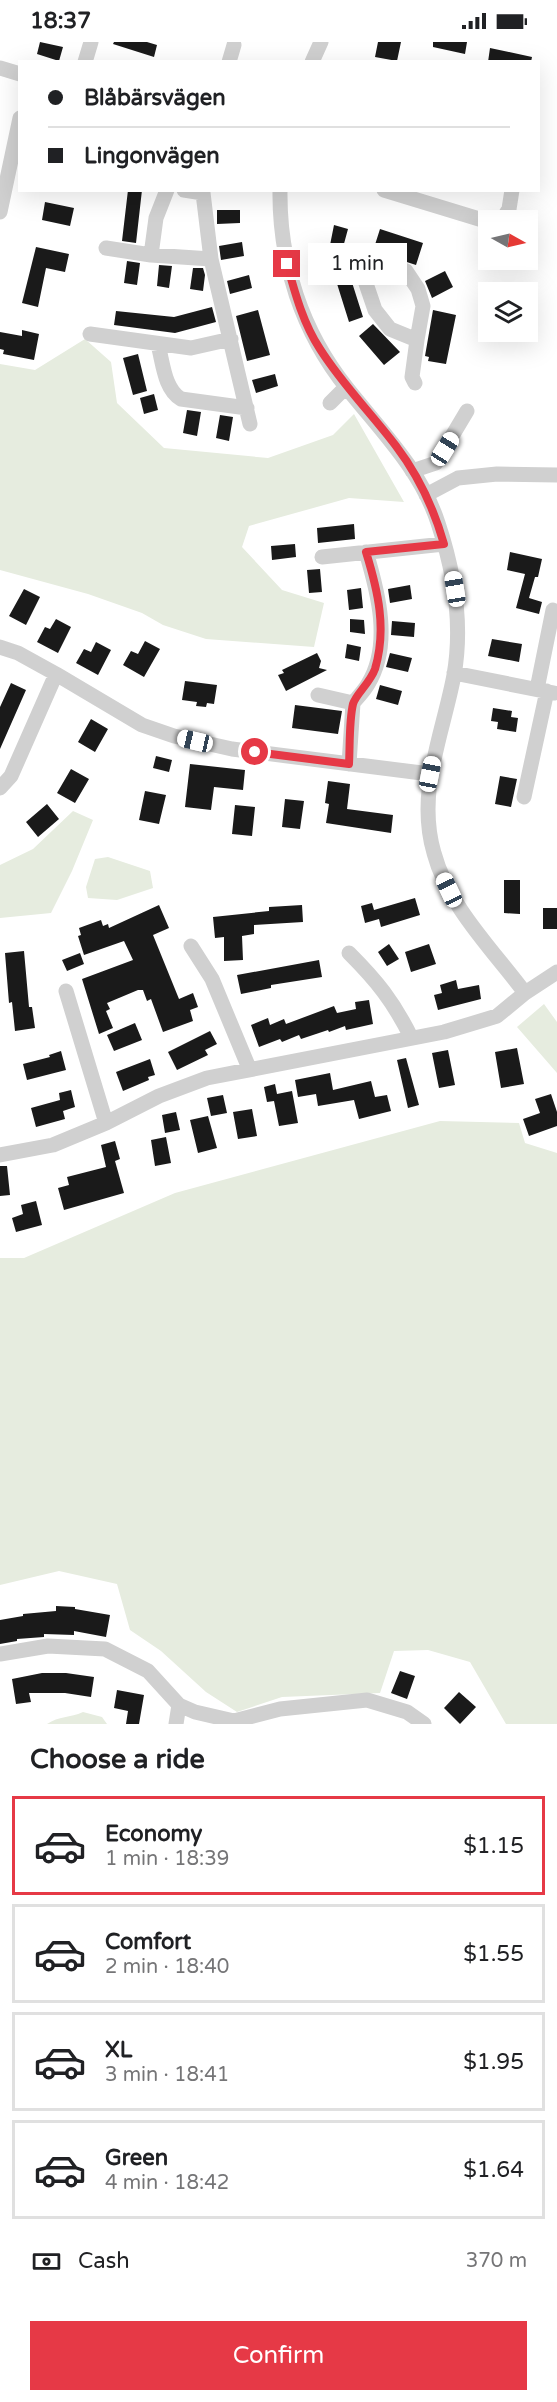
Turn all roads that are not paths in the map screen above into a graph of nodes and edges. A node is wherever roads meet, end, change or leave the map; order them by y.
1 (91, 42) edge
2 (321, 42) edge
3 (234, 45) dead end
4 (86, 60) edge
5 (230, 60) edge
6 (313, 60) edge
7 (0, 68) edge
8 (18, 73) edge
9 (18, 127) edge
10 (166, 192) edge
11 (197, 192) edge
12 (280, 192) edge
13 (391, 192) edge
14 (512, 192) edge
15 (508, 210) edge
16 (0, 212) edge
17 (478, 219) edge
18 (106, 248) dead end
19 (151, 255) junction
20 (211, 259) junction
21 (90, 334) dead end
22 (231, 339) junction
23 (417, 340) junction
24 (159, 345) junction
25 (415, 383) dead end
26 (346, 387) junction
27 (330, 403) dead end
28 (247, 408) junction
29 (467, 411) dead end
30 (250, 424) dead end
31 (412, 471) junction
32 (557, 475) edge
33 (426, 495) junction
34 (444, 544) junction
35 (366, 552) junction
36 (322, 557) dead end
37 (553, 610) dead end
38 (0, 647) edge
39 (454, 673) junction
40 (56, 674) junction
41 (547, 691) edge
42 (318, 695) dead end
43 (353, 702) junction
44 (349, 764) junction
45 (430, 774) junction
46 (0, 788) edge
47 (524, 797) dead end
48 (191, 946) dead end
49 (349, 953) dead end
50 (557, 972) edge
51 (66, 991) dead end
52 (525, 993) junction
53 (411, 1037) junction
54 (249, 1068) junction
55 (105, 1123) junction
56 (0, 1155) edge
57 (0, 1654) edge
58 (179, 1705) junction
59 (176, 1724) edge
60 (424, 1724) edge

1 - 4 street
2 - 6 street
3 - 5 street
7 - 8 street
9 - 16 street
10 - 19 street
11 - 20 street
12 - 26 street
13 - 17 street
14 - 15 street
18 - 19 street
19 - 20 street
20 - 22 street
21 - 24 street
22 - 24 street
22 - 28 street
23 - 23 street
23 - 25 street
24 - 28 street
26 - 27 street
26 - 31 street
28 - 30 street
29 - 31 street
31 - 33 street
32 - 33 street
33 - 34 street
34 - 35 street
34 - 39 street
35 - 36 street
35 - 43 street
37 - 41 street
38 - 40 street
39 - 41 street
39 - 45 street
40 - 44 street
40 - 46 street
41 - 47 street
42 - 43 street
43 - 44 street
44 - 45 street
45 - 52 street
48 - 54 street
49 - 53 street
50 - 52 street
51 - 55 street
52 - 53 street
53 - 54 street
54 - 55 street
55 - 56 street
57 - 58 street
58 - 59 street
58 - 60 street

